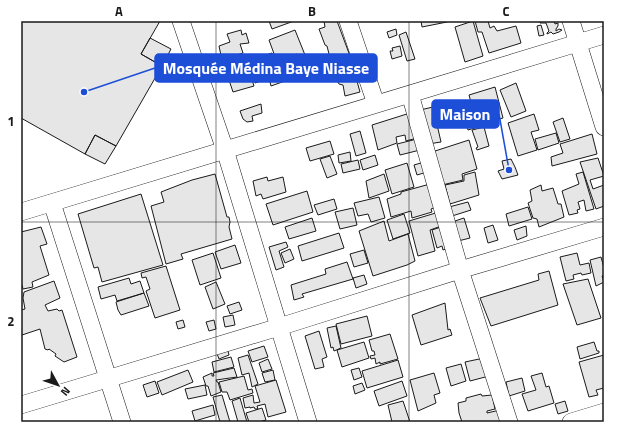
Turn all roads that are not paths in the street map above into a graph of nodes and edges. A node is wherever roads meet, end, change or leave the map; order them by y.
1 (181, 21) edge
2 (348, 21) edge
3 (571, 21) edge
4 (604, 35) edge
5 (578, 43) junction
6 (410, 94) junction
7 (376, 104) junction
8 (604, 127) edge
9 (225, 150) junction
10 (52, 203) junction
11 (21, 212) edge
12 (604, 228) edge
13 (460, 270) junction
14 (279, 327) junction
15 (108, 378) junction
16 (21, 405) edge
17 (604, 412) edge
18 (122, 422) edge
19 (308, 422) edge
20 (509, 422) edge
21 (570, 422) edge

1 - 9 street
2 - 7 street
3 - 5 street
4 - 5 street
5 - 6 street
5 - 8 street
6 - 7 street
6 - 13 street
7 - 9 street
9 - 10 street
9 - 14 street
10 - 11 street
10 - 15 street
12 - 13 street
13 - 14 street
13 - 20 street
14 - 15 street
14 - 19 street
15 - 16 street
15 - 18 street
17 - 21 street

